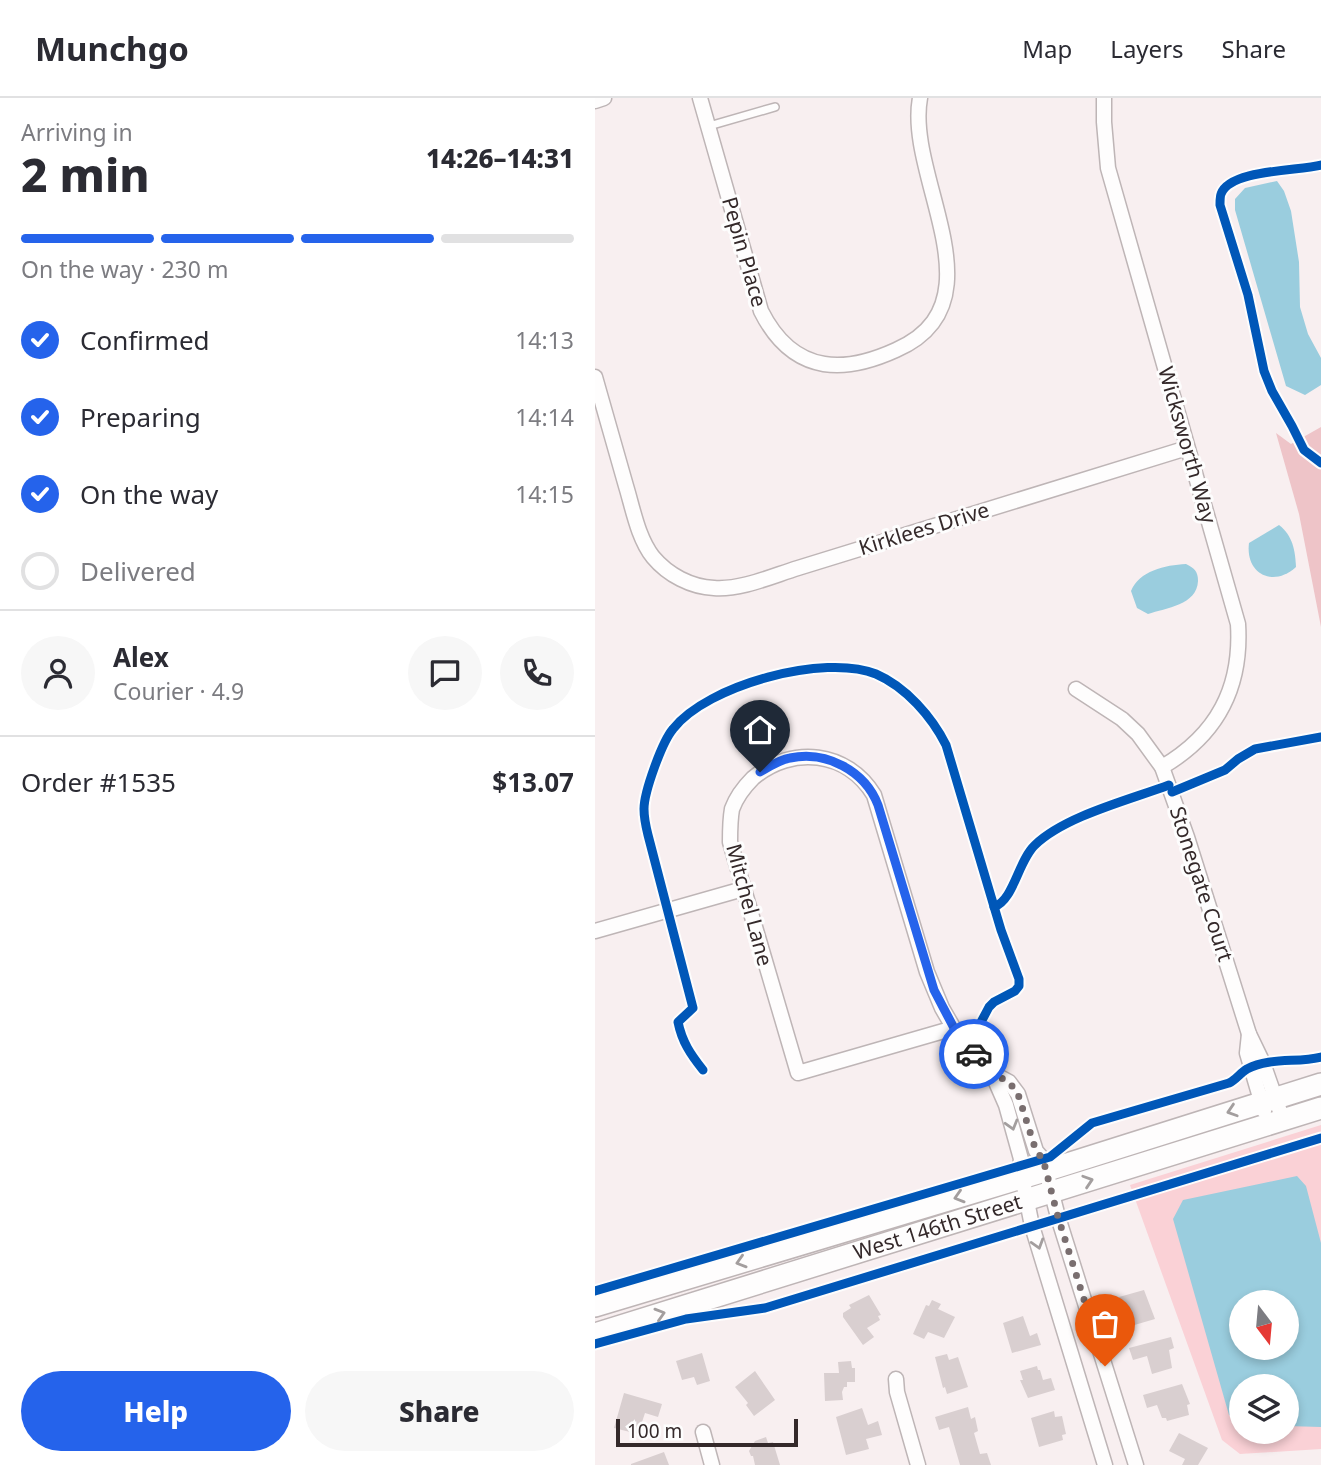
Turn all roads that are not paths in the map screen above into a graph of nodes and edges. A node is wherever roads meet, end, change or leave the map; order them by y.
1 (604, 98) edge
2 (700, 98) edge
3 (920, 98) edge
4 (1104, 98) edge
5 (595, 101) edge
6 (775, 107) dead end
7 (708, 126) junction
8 (595, 377) edge
9 (1187, 448) junction
10 (1076, 689) dead end
11 (1162, 767) junction
12 (743, 889) junction
13 (595, 931) edge
14 (954, 1028) junction
15 (992, 1073) junction
16 (1321, 1084) edge
17 (1268, 1100) junction
18 (1321, 1108) edge
19 (1276, 1122) junction
20 (1045, 1171) junction
21 (1024, 1178) junction
22 (1051, 1193) junction
23 (1028, 1199) junction
24 (595, 1306) edge
25 (595, 1334) edge
26 (896, 1379) dead end
27 (703, 1432) dead end
28 (712, 1465) edge
29 (917, 1465) edge
30 (1105, 1465) edge
31 (1136, 1465) edge

1 - 5 street
2 - 7 street, Pepin Place
3 - 7 street, Pepin Place
4 - 9 street, Wicksworth Way
6 - 7 lane
8 - 9 street, Kirklees Drive
9 - 11 street, Wicksworth Way
10 - 11 street, Stonegate Court
11 - 17 street, Stonegate Court
12 - 13 street
12 - 14 street, Mitchel Lane
12 - 14 street, Mitchel Lane
14 - 15 street
15 - 20 street
15 -> 21 street
16 - 17 main road, West 146th Street
17 - 19 street, Stonegate Court
17 -> 20 main road, West 146th Street
18 - 19 main road, West 146th Street
22 -> 19 main road, West 146th Street
20 - 21 main road, West 146th Street
20 - 22 street
21 - 23 street
21 -> 24 main road, West 146th Street
22 - 23 main road, West 146th Street
22 - 31 street
25 -> 23 main road, West 146th Street
23 -> 30 street
26 - 29 street
27 - 28 street

